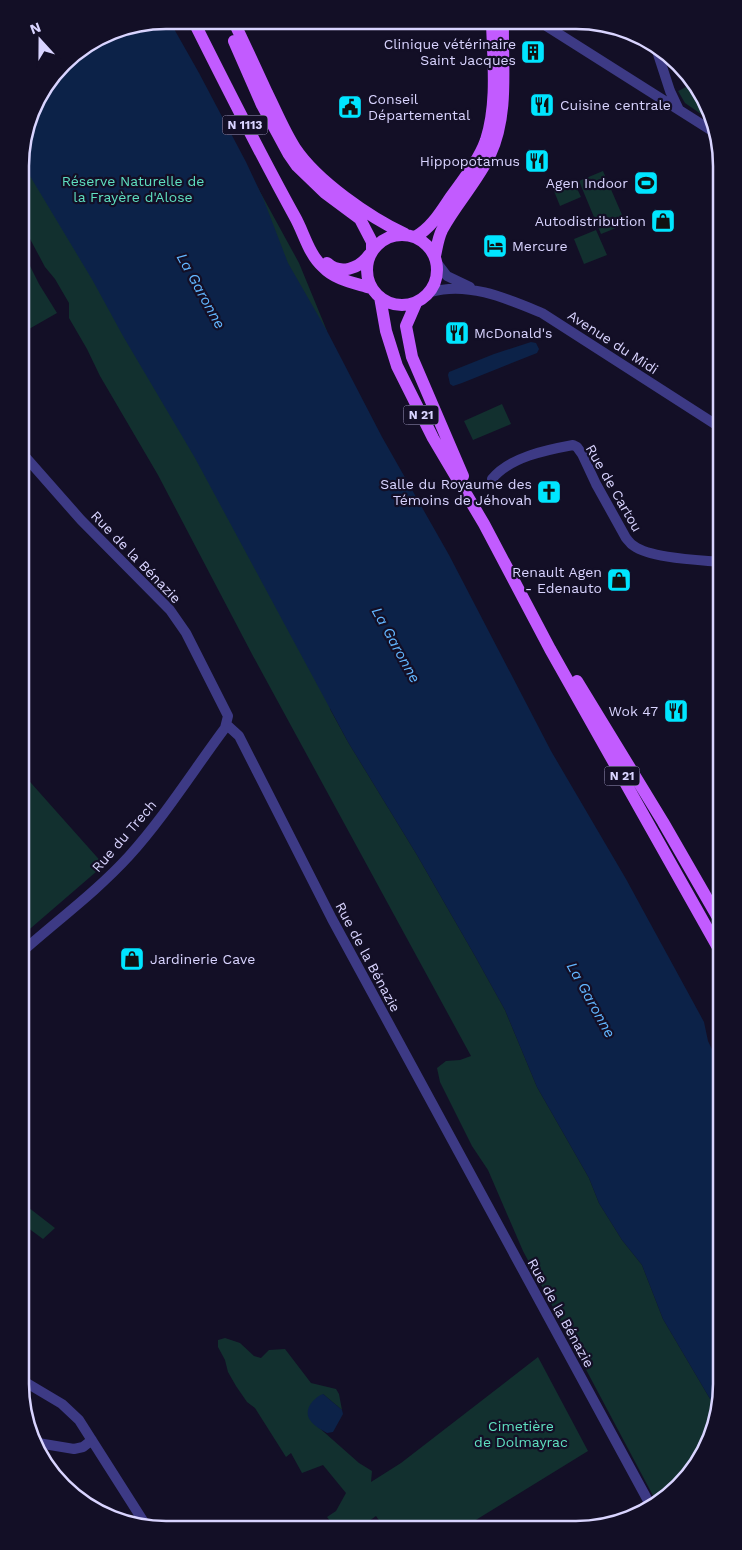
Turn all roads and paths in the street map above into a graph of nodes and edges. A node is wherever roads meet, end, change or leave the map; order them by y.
1 (197, 29) edge
2 (228, 29) edge
3 (237, 29) edge
4 (492, 29) edge
5 (503, 29) edge
6 (551, 29) edge
7 (659, 57) edge
8 (680, 111) junction
9 (709, 129) edge
10 (302, 229) junction
11 (410, 235) junction
12 (370, 253) junction
13 (436, 260) junction
14 (431, 292) junction
15 (376, 293) junction
16 (487, 294) junction
17 (416, 303) junction
18 (713, 423) edge
19 (29, 461) edge
20 (492, 478) dead end
21 (484, 524) junction
22 (713, 561) edge
23 (529, 607) junction
24 (227, 725) junction
25 (713, 909) edge
26 (713, 939) edge
27 (29, 946) edge
28 (29, 1385) edge
29 (92, 1440) junction
30 (42, 1444) edge
31 (648, 1500) edge
32 (142, 1519) edge

1 - 10 main road, N 1113
2 - 12 main road
3 - 11 main road
4 - 11 main road
5 - 13 main road
6 - 8 street
7 - 8 street
8 - 9 street
10 - 12 main road, N 1113
10 - 15 main road, N 1113
11 - 12 main road
11 - 13 main road
12 - 15 main road
13 - 14 main road
13 - 16 street, Avenue du Midi
14 - 16 street, Avenue du Midi
14 - 17 main road
15 - 17 main road
15 - 21 main road, N 21
16 - 18 street, Avenue du Midi
17 - 21 main road, N 21
19 - 24 street, Rue de la Bénazie
20 - 22 street, Rue de Cartou
21 - 23 main road
23 - 25 main road, N 21
23 - 26 main road, N 21
24 - 27 street, Rue du Trech
24 - 31 street, Rue de la Bénazie
28 - 29 street
29 - 30 street
29 - 32 street

